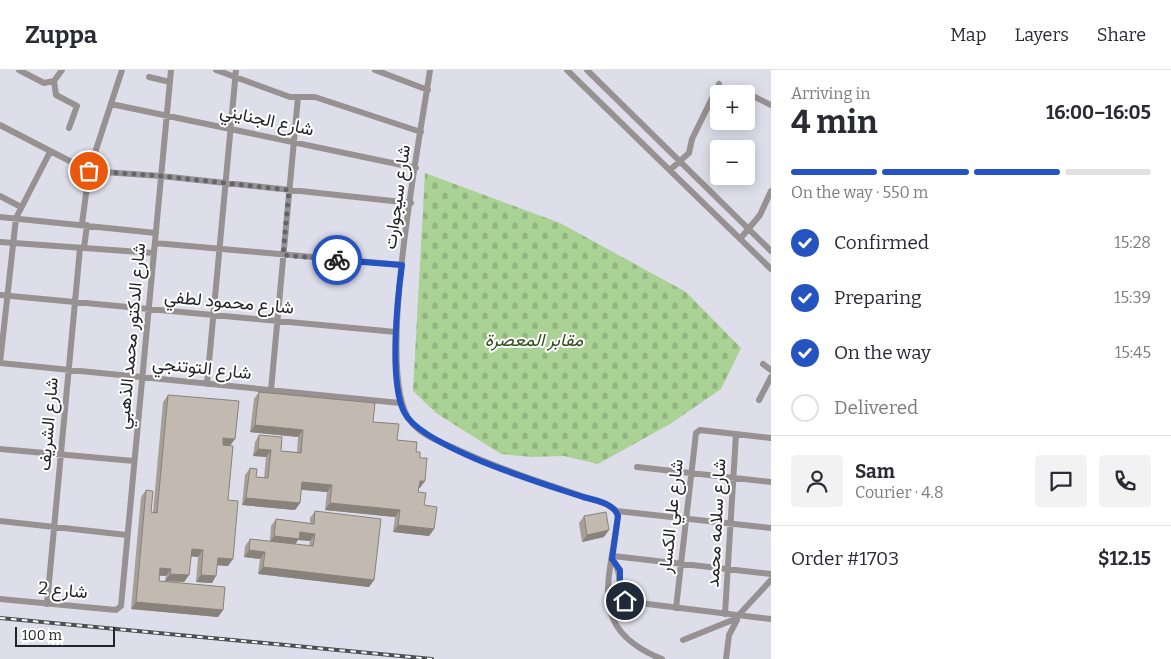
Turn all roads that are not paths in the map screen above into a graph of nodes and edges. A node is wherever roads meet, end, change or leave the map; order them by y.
1 (19, 70) edge
2 (62, 70) edge
3 (122, 70) edge
4 (171, 70) edge
5 (216, 70) edge
6 (376, 70) edge
7 (566, 70) edge
8 (587, 70) edge
9 (430, 71) edge
10 (236, 74) edge
11 (149, 77) dead end
12 (54, 81) junction
13 (170, 82) junction
14 (719, 84) dead end
15 (428, 90) junction
16 (298, 97) junction
17 (755, 97) edge
18 (111, 104) junction
19 (771, 105) edge
20 (167, 115) junction
21 (0, 125) edge
22 (69, 128) dead end
23 (230, 128) junction
24 (421, 132) junction
25 (294, 141) junction
26 (50, 152) junction
27 (681, 162) junction
28 (416, 168) junction
29 (670, 170) junction
30 (89, 171) junction
31 (161, 176) junction
32 (225, 183) junction
33 (289, 190) junction
34 (771, 191) edge
35 (0, 196) edge
36 (411, 203) junction
37 (21, 207) junction
38 (0, 217) edge
39 (16, 218) junction
40 (85, 225) junction
41 (749, 229) junction
42 (156, 234) junction
43 (740, 238) junction
44 (0, 242) edge
45 (12, 243) junction
46 (155, 243) junction
47 (82, 248) junction
48 (219, 249) junction
49 (771, 250) edge
50 (154, 253) junction
51 (283, 255) junction
52 (402, 265) junction
53 (771, 269) edge
54 (3, 295) edge
55 (74, 302) junction
56 (148, 310) junction
57 (213, 316) junction
58 (277, 322) junction
59 (396, 332) junction
60 (0, 363) edge
61 (763, 364) dead end
62 (68, 370) junction
63 (771, 370) edge
64 (142, 377) junction
65 (771, 377) edge
66 (207, 384) junction
67 (271, 390) junction
68 (759, 400) dead end
69 (400, 403) junction
70 (736, 434) junction
71 (771, 438) edge
72 (0, 449) edge
73 (61, 454) junction
74 (134, 462) junction
75 (637, 467) dead end
76 (691, 473) junction
77 (733, 478) junction
78 (771, 482) edge
79 (616, 511) junction
80 (686, 519) junction
81 (0, 521) edge
82 (730, 524) junction
83 (54, 527) junction
84 (771, 528) edge
85 (127, 535) junction
86 (612, 558) junction
87 (681, 564) junction
88 (728, 570) junction
89 (771, 574) edge
90 (771, 580) edge
91 (0, 599) edge
92 (47, 604) junction
93 (121, 606) joint
94 (676, 608) junction
95 (725, 614) junction
96 (740, 616) junction
97 (771, 619) edge
98 (683, 640) dead end
99 (662, 659) edge
100 (726, 659) edge

1 - 12 street
2 - 12 street
3 - 18 street
4 - 13 street, شارع الدكتور محمد الذهبي
5 - 10 street
6 - 15 street
7 - 29 street
8 - 27 street
9 - 15 street, شارع سيجوارت
10 - 16 street
10 - 23 street
11 - 13 street
12 - 22 street
13 - 20 street, شارع الدكتور محمد الذهبي
14 - 27 street
15 - 24 street, شارع سيجوارت
16 - 24 street
16 - 25 street
17 - 19 street
18 - 20 street, شارع الجنايني
18 - 30 street
20 - 23 street, شارع الجنايني
20 - 31 street, شارع الدكتور محمد الذهبي
21 - 26 street
23 - 25 street, شارع الجنايني
23 - 32 street
24 - 28 street, شارع سيجوارت
25 - 28 street, شارع الجنايني
25 - 33 street
26 - 30 street
26 - 37 street
27 - 29 street
27 - 41 street
28 - 36 street, شارع سيجوارت
29 - 43 street
30 - 31 street
30 - 40 street
31 - 32 street
31 - 42 street, شارع الدكتور محمد الذهبي
32 - 33 street
32 - 48 street
33 - 36 street
33 - 51 street
34 - 41 street
35 - 37 street
36 - 52 street, شارع سيجوارت
37 - 39 street
38 - 39 street
39 - 40 street
39 - 45 street
40 - 42 street
40 - 47 street, شارع الشريف
41 - 43 street
41 - 49 street
42 - 46 street, شارع الدكتور محمد الذهبي
43 - 53 street
44 - 45 street
45 - 47 street
45 - 54 street
46 - 48 street
46 - 50 street, شارع الدكتور محمد الذهبي
47 - 50 street
47 - 55 street, شارع الشريف
48 - 51 street
48 - 57 street
50 - 56 street, شارع الدكتور محمد الذهبي
51 - 52 street
51 - 58 street
52 - 59 street, شارع سيجوارت
54 - 55 street, شارع محمود لطفي
54 - 60 street
55 - 56 street, شارع محمود لطفي
55 - 62 street, شارع الشريف
56 - 57 street, شارع محمود لطفي
56 - 64 street, شارع الدكتور محمد الذهبي
57 - 58 street, شارع محمود لطفي
57 - 66 street
58 - 59 street, شارع محمود لطفي
58 - 67 street
59 - 69 street, شارع سيجوارت
60 - 62 street, شارع التوتنجي
61 - 63 street
62 - 64 street, شارع التوتنجي
62 - 73 street, شارع الشريف
64 - 66 street, شارع التوتنجي
64 - 74 street, شارع الدكتور محمد الذهبي
65 - 68 street
66 - 67 street, شارع التوتنجي
67 - 69 street, شارع التوتنجي
69 - 79 street, شارع سيجوارت
70 - 71 street
70 - 76 street, شارع علي الكسار
70 - 77 street, شارع سلامه محمد
72 - 73 street
73 - 74 street
73 - 83 street, شارع الشريف
74 - 85 street, شارع الدكتور محمد الذهبي
75 - 76 street
76 - 77 street
76 - 80 street, شارع علي الكسار
77 - 78 street
77 - 82 street, شارع سلامه محمد
79 - 80 street
79 - 86 street
80 - 82 street
80 - 87 street, شارع علي الكسار
81 - 83 street
82 - 84 street
82 - 88 street, شارع سلامه محمد
83 - 85 street
83 - 92 street, شارع الشريف
85 - 93 street, شارع الدكتور محمد الذهبي
86 - 87 street
86 - 94 street
86 - 99 street
87 - 88 street
87 - 94 street, شارع علي الكسار
88 - 89 street
88 - 95 street, شارع سلامه محمد
90 - 96 street
91 - 92 street, شارع 2
92 - 93 street, شارع 2
94 - 95 street
95 - 96 street
96 - 97 street
96 - 98 street
96 - 100 street

